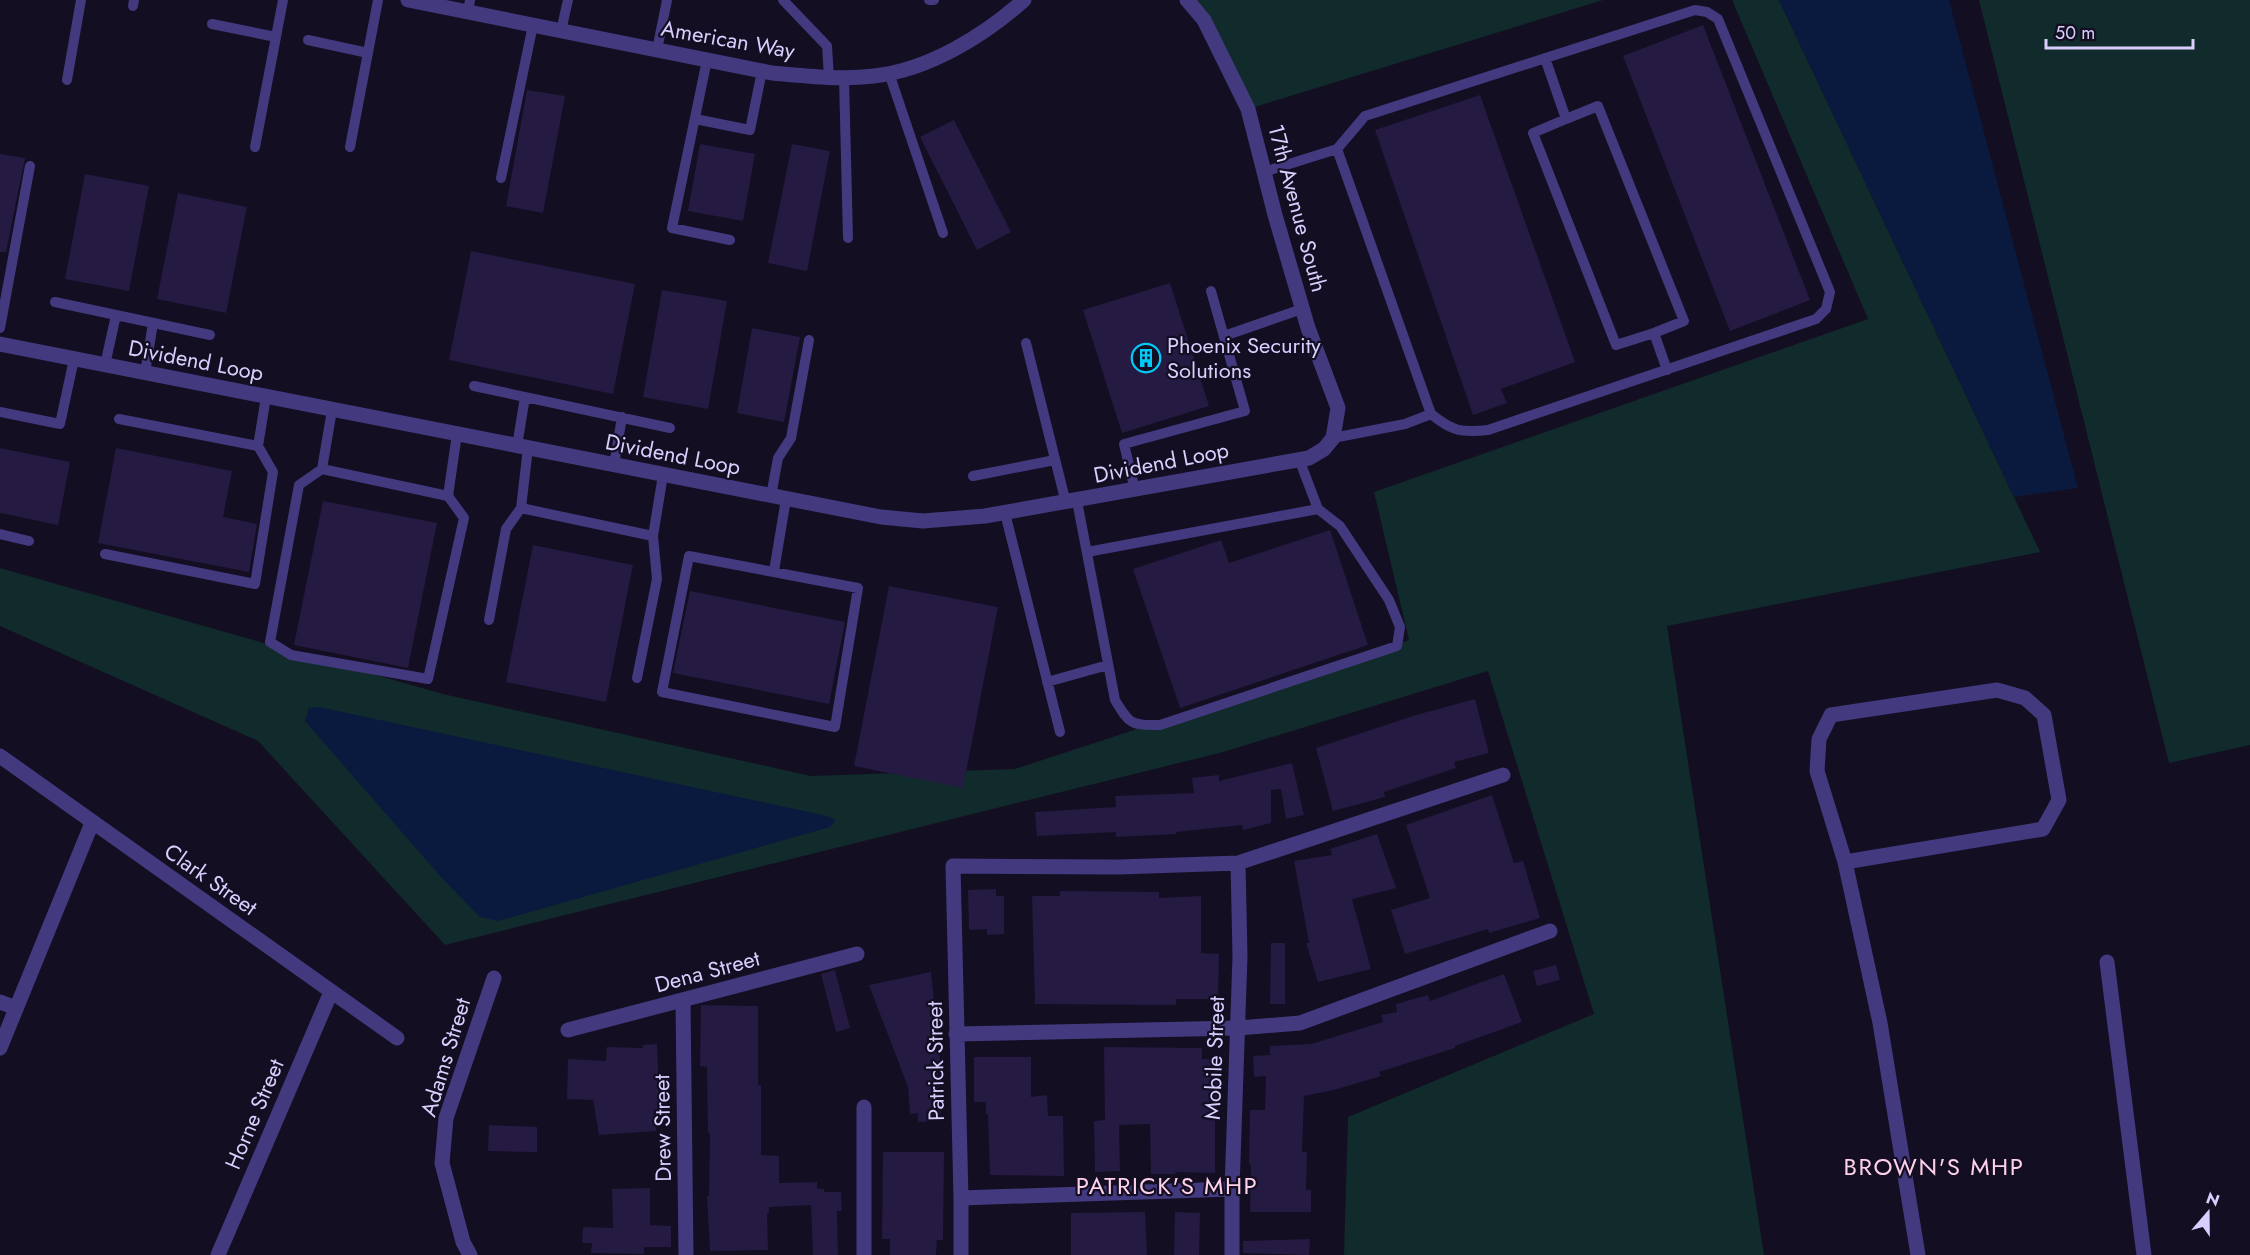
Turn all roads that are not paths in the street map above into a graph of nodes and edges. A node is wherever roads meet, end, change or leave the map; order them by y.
1 (81, 0) edge
2 (284, 0) edge
3 (378, 0) edge
4 (408, 0) edge
5 (568, 0) edge
6 (667, 0) edge
7 (783, 0) edge
8 (929, 0) edge
9 (934, 0) edge
10 (1023, 0) edge
11 (1187, 0) edge
12 (469, 6) edge
13 (212, 24) dead end
14 (533, 25) junction
15 (561, 31) junction
16 (276, 37) junction
17 (308, 40) dead end
18 (657, 50) junction
19 (368, 52) junction
20 (1545, 58) junction
21 (707, 60) junction
22 (762, 71) junction
23 (889, 73) junction
24 (837, 78) junction
25 (67, 80) dead end
26 (695, 119) junction
27 (1566, 119) junction
28 (255, 147) dead end
29 (350, 147) dead end
30 (1337, 148) junction
31 (30, 166) dead end
32 (1264, 172) junction
33 (501, 178) dead end
34 (943, 233) dead end
35 (848, 238) dead end
36 (730, 240) dead end
37 (1211, 291) dead end
38 (55, 302) dead end
39 (1302, 309) junction
40 (116, 315) junction
41 (153, 323) junction
42 (0, 328) edge
43 (1654, 333) junction
44 (210, 335) dead end
45 (1224, 336) junction
46 (809, 340) dead end
47 (1026, 343) dead end
48 (0, 344) edge
49 (74, 359) junction
50 (105, 365) junction
51 (1666, 370) junction
52 (145, 373) junction
53 (474, 386) dead end
54 (266, 397) junction
55 (525, 397) junction
56 (332, 410) junction
57 (0, 412) edge
58 (1431, 414) junction
59 (622, 417) junction
60 (119, 419) dead end
61 (670, 428) dead end
62 (457, 434) junction
63 (1333, 438) junction
64 (258, 446) junction
65 (523, 447) junction
66 (1299, 459) junction
67 (1055, 460) junction
68 (614, 465) junction
69 (322, 470) junction
70 (663, 475) junction
71 (973, 476) dead end
72 (1135, 490) junction
73 (448, 496) junction
74 (779, 498) junction
75 (1071, 502) junction
76 (521, 508) junction
77 (1318, 509) junction
78 (1005, 513) junction
79 (0, 534) edge
80 (653, 536) junction
81 (28, 541) dead end
82 (1087, 552) junction
83 (105, 554) dead end
84 (774, 571) junction
85 (489, 620) dead end
86 (1108, 664) junction
87 (637, 678) dead end
88 (1047, 682) junction
89 (1060, 732) dead end
90 (0, 756) edge
91 (1503, 775) dead end
92 (93, 823) junction
93 (1845, 862) junction
94 (1238, 863) junction
95 (1550, 931) dead end
96 (857, 954) dead end
97 (2107, 962) dead end
98 (494, 978) dead end
99 (330, 992) junction
100 (683, 1001) junction
101 (0, 1002) edge
102 (16, 1008) junction
103 (1238, 1028) junction
104 (568, 1030) dead end
105 (956, 1034) junction
106 (397, 1038) dead end
107 (0, 1048) edge
108 (864, 1107) dead end
109 (1232, 1189) junction
110 (961, 1198) junction
111 (218, 1255) edge
112 (470, 1255) edge
113 (686, 1255) edge
114 (864, 1255) edge
115 (961, 1255) edge
116 (1232, 1255) edge
117 (1918, 1255) edge
118 (2144, 1255) edge

1 - 25 lane
2 - 16 lane
3 - 19 lane
4 - 12 street, American Way
5 - 15 lane
6 - 18 lane
7 - 24 lane
8 - 9 lane
10 - 23 street, American Way
11 - 32 street, 17th Avenue South
12 - 14 street, American Way
13 - 16 lane
14 - 15 street, American Way
14 - 33 lane
15 - 18 street, American Way
16 - 28 lane
17 - 19 lane
18 - 21 street, American Way
19 - 29 lane
20 - 27 lane
20 - 30 lane
20 - 51 lane
21 - 22 street, American Way
21 - 26 lane
22 - 24 street, American Way
22 - 26 lane
23 - 24 street, American Way
23 - 34 lane
24 - 35 lane
26 - 36 lane
27 - 43 lane
27 - 43 lane
30 - 32 lane
30 - 58 lane
31 - 42 lane
32 - 39 street, 17th Avenue South
37 - 45 lane
38 - 40 lane
39 - 45 lane
39 - 63 street, 17th Avenue South
40 - 41 lane
40 - 50 lane
41 - 44 lane
41 - 52 lane
43 - 51 lane
45 - 72 lane
46 - 74 lane
47 - 67 lane
48 - 49 street, Dividend Loop
49 - 50 street, Dividend Loop
49 - 57 lane
50 - 52 street, Dividend Loop
51 - 58 lane
52 - 54 street, Dividend Loop
53 - 55 lane
54 - 56 street, Dividend Loop
54 - 64 lane
55 - 59 lane
55 - 65 lane
56 - 62 street, Dividend Loop
56 - 69 lane
58 - 63 lane
59 - 61 lane
59 - 68 lane
60 - 64 lane
62 - 65 street, Dividend Loop
62 - 73 lane
63 - 66 street, Dividend Loop
64 - 83 lane
65 - 68 street, Dividend Loop
65 - 76 lane
66 - 72 street, Dividend Loop
66 - 77 lane
67 - 71 lane
67 - 75 lane
68 - 70 street, Dividend Loop
69 - 73 lane
69 - 73 lane
70 - 74 street, Dividend Loop
70 - 80 lane
72 - 75 street, Dividend Loop
74 - 78 street, Dividend Loop
74 - 84 lane
75 - 78 street, Dividend Loop
75 - 82 lane
76 - 80 lane
76 - 85 lane
77 - 82 lane
77 - 86 lane
78 - 88 lane
79 - 81 lane
80 - 87 lane
82 - 86 lane
84 - 84 lane
86 - 88 lane
88 - 89 lane
90 - 92 street, Clark Street
91 - 94 street
92 - 99 street, Clark Street
92 - 102 street
93 - 93 street
93 - 117 street
94 - 103 street, Mobile Street
94 - 105 street, Patrick Street
95 - 103 street
96 - 100 street, Dena Street
97 - 118 street
98 - 112 street, Adams Street
99 - 106 street, Clark Street
99 - 111 street, Horne Street
100 - 104 street, Dena Street
100 - 113 street, Drew Street
101 - 102 street
102 - 107 street
103 - 105 street
103 - 109 street, Mobile Street
105 - 110 street, Patrick Street
108 - 114 street
109 - 110 street
109 - 116 street, Mobile Street
110 - 115 street, Patrick Street

